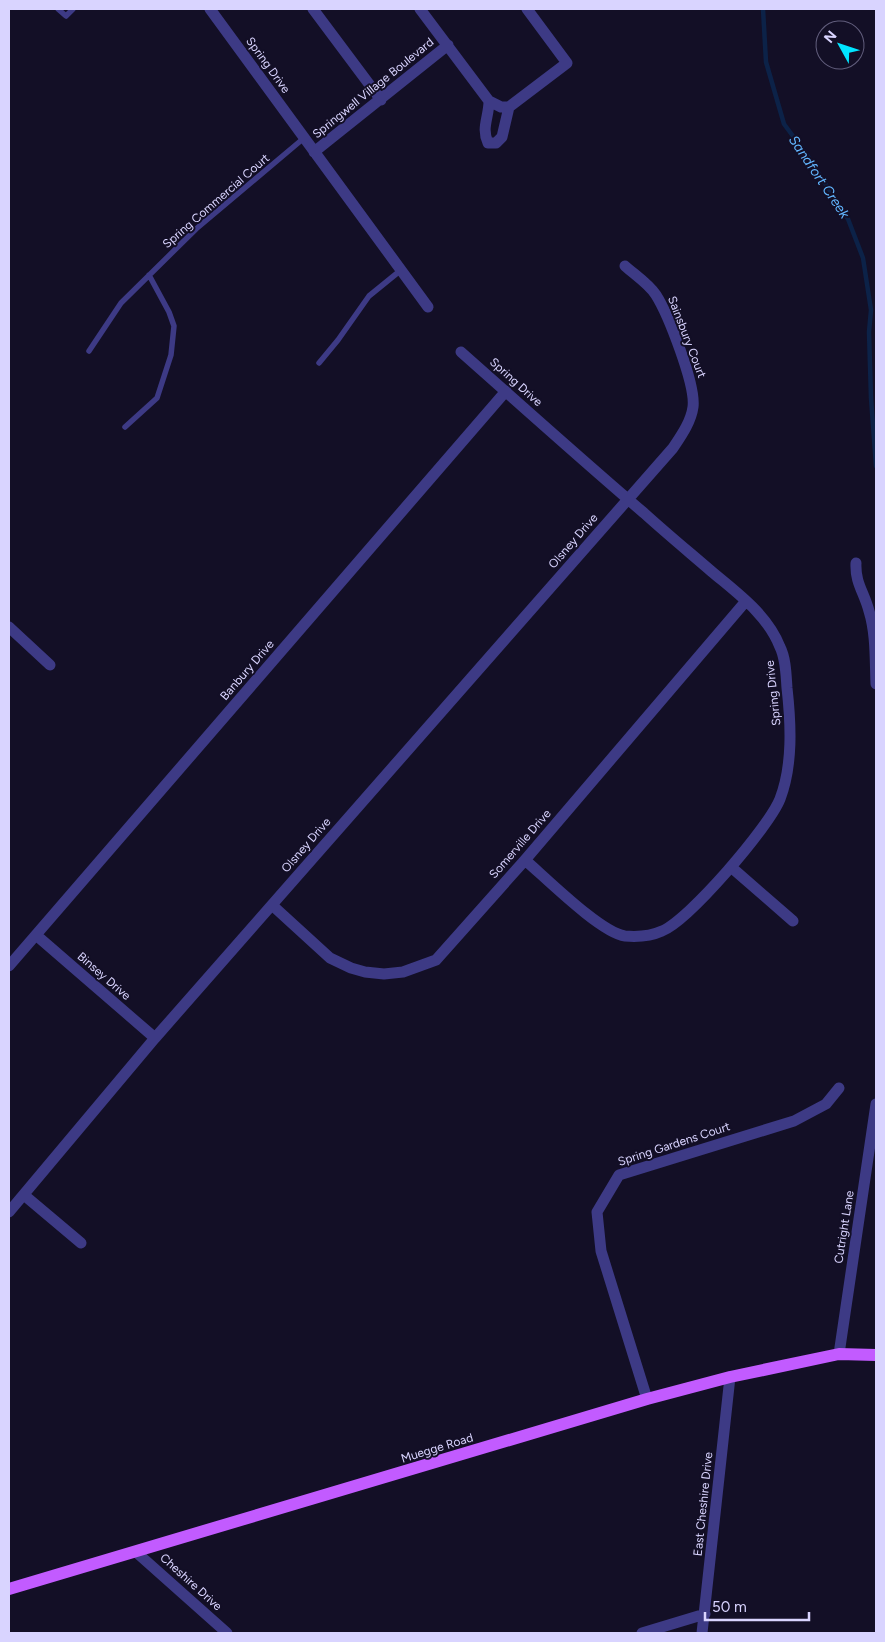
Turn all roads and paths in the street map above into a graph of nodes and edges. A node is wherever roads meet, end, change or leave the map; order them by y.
1 (58, 9) edge
2 (73, 9) edge
3 (210, 9) edge
4 (313, 9) edge
5 (420, 9) edge
6 (527, 9) edge
7 (448, 45) junction
8 (381, 100) junction
9 (489, 101) junction
10 (510, 106) junction
11 (304, 138) junction
12 (314, 152) junction
13 (625, 266) dead end
14 (401, 270) junction
15 (149, 275) junction
16 (428, 307) dead end
17 (89, 351) dead end
18 (461, 352) dead end
19 (319, 363) dead end
20 (506, 392) junction
21 (125, 427) dead end
22 (627, 499) junction
23 (856, 563) dead end
24 (746, 601) junction
25 (9, 627) edge
26 (50, 665) dead end
27 (876, 684) edge
28 (526, 860) junction
29 (731, 867) junction
30 (272, 905) junction
31 (793, 921) dead end
32 (36, 935) junction
33 (9, 966) edge
34 (156, 1038) junction
35 (839, 1088) dead end
36 (876, 1104) edge
37 (24, 1195) junction
38 (9, 1212) edge
39 (81, 1243) dead end
40 (838, 1354) junction
41 (876, 1355) edge
42 (730, 1377) junction
43 (647, 1399) junction
44 (136, 1552) junction
45 (9, 1589) edge
46 (705, 1614) junction
47 (228, 1633) edge
48 (642, 1633) edge
49 (702, 1633) edge

1 - 2 lane
3 - 11 street, Spring Drive
4 - 8 street
5 - 7 street
6 - 10 street
7 - 8 street, Springwell Village Boulevard
7 - 9 street
8 - 12 street, Springwell Village Boulevard
9 - 10 street
9 - 10 street
11 - 12 street, Spring Drive
11 - 15 lane, Spring Commercial Court
12 - 14 street, Spring Drive
13 - 22 street, Sainsbury Court
14 - 16 street, Spring Drive
14 - 19 lane
15 - 17 lane, Spring Commercial Court
15 - 21 lane
18 - 20 street, Spring Drive
20 - 22 street, Spring Drive
20 - 32 street, Banbury Drive
22 - 24 street, Spring Drive
22 - 30 street, Olsney Drive
23 - 27 street
24 - 28 street, Somerville Drive
24 - 29 street, Spring Drive
25 - 26 street
28 - 29 street, Spring Drive
28 - 30 street, Somerville Drive
29 - 31 street
30 - 34 street, Olsney Drive
32 - 33 street, Banbury Drive
32 - 34 street, Binsey Drive
34 - 37 street, Olsney Drive
35 - 43 street, Spring Gardens Court
36 - 40 street, Cutright Lane
37 - 38 street, Olsney Drive
37 - 39 street
40 - 41 main road, Muegge Road
40 - 42 main road, Muegge Road
42 - 43 main road, Muegge Road
42 - 46 street, East Cheshire Drive
43 - 44 main road, Muegge Road
44 - 45 main road, Muegge Road
44 - 47 street, Cheshire Drive
46 - 48 street
46 - 49 street, East Cheshire Drive

